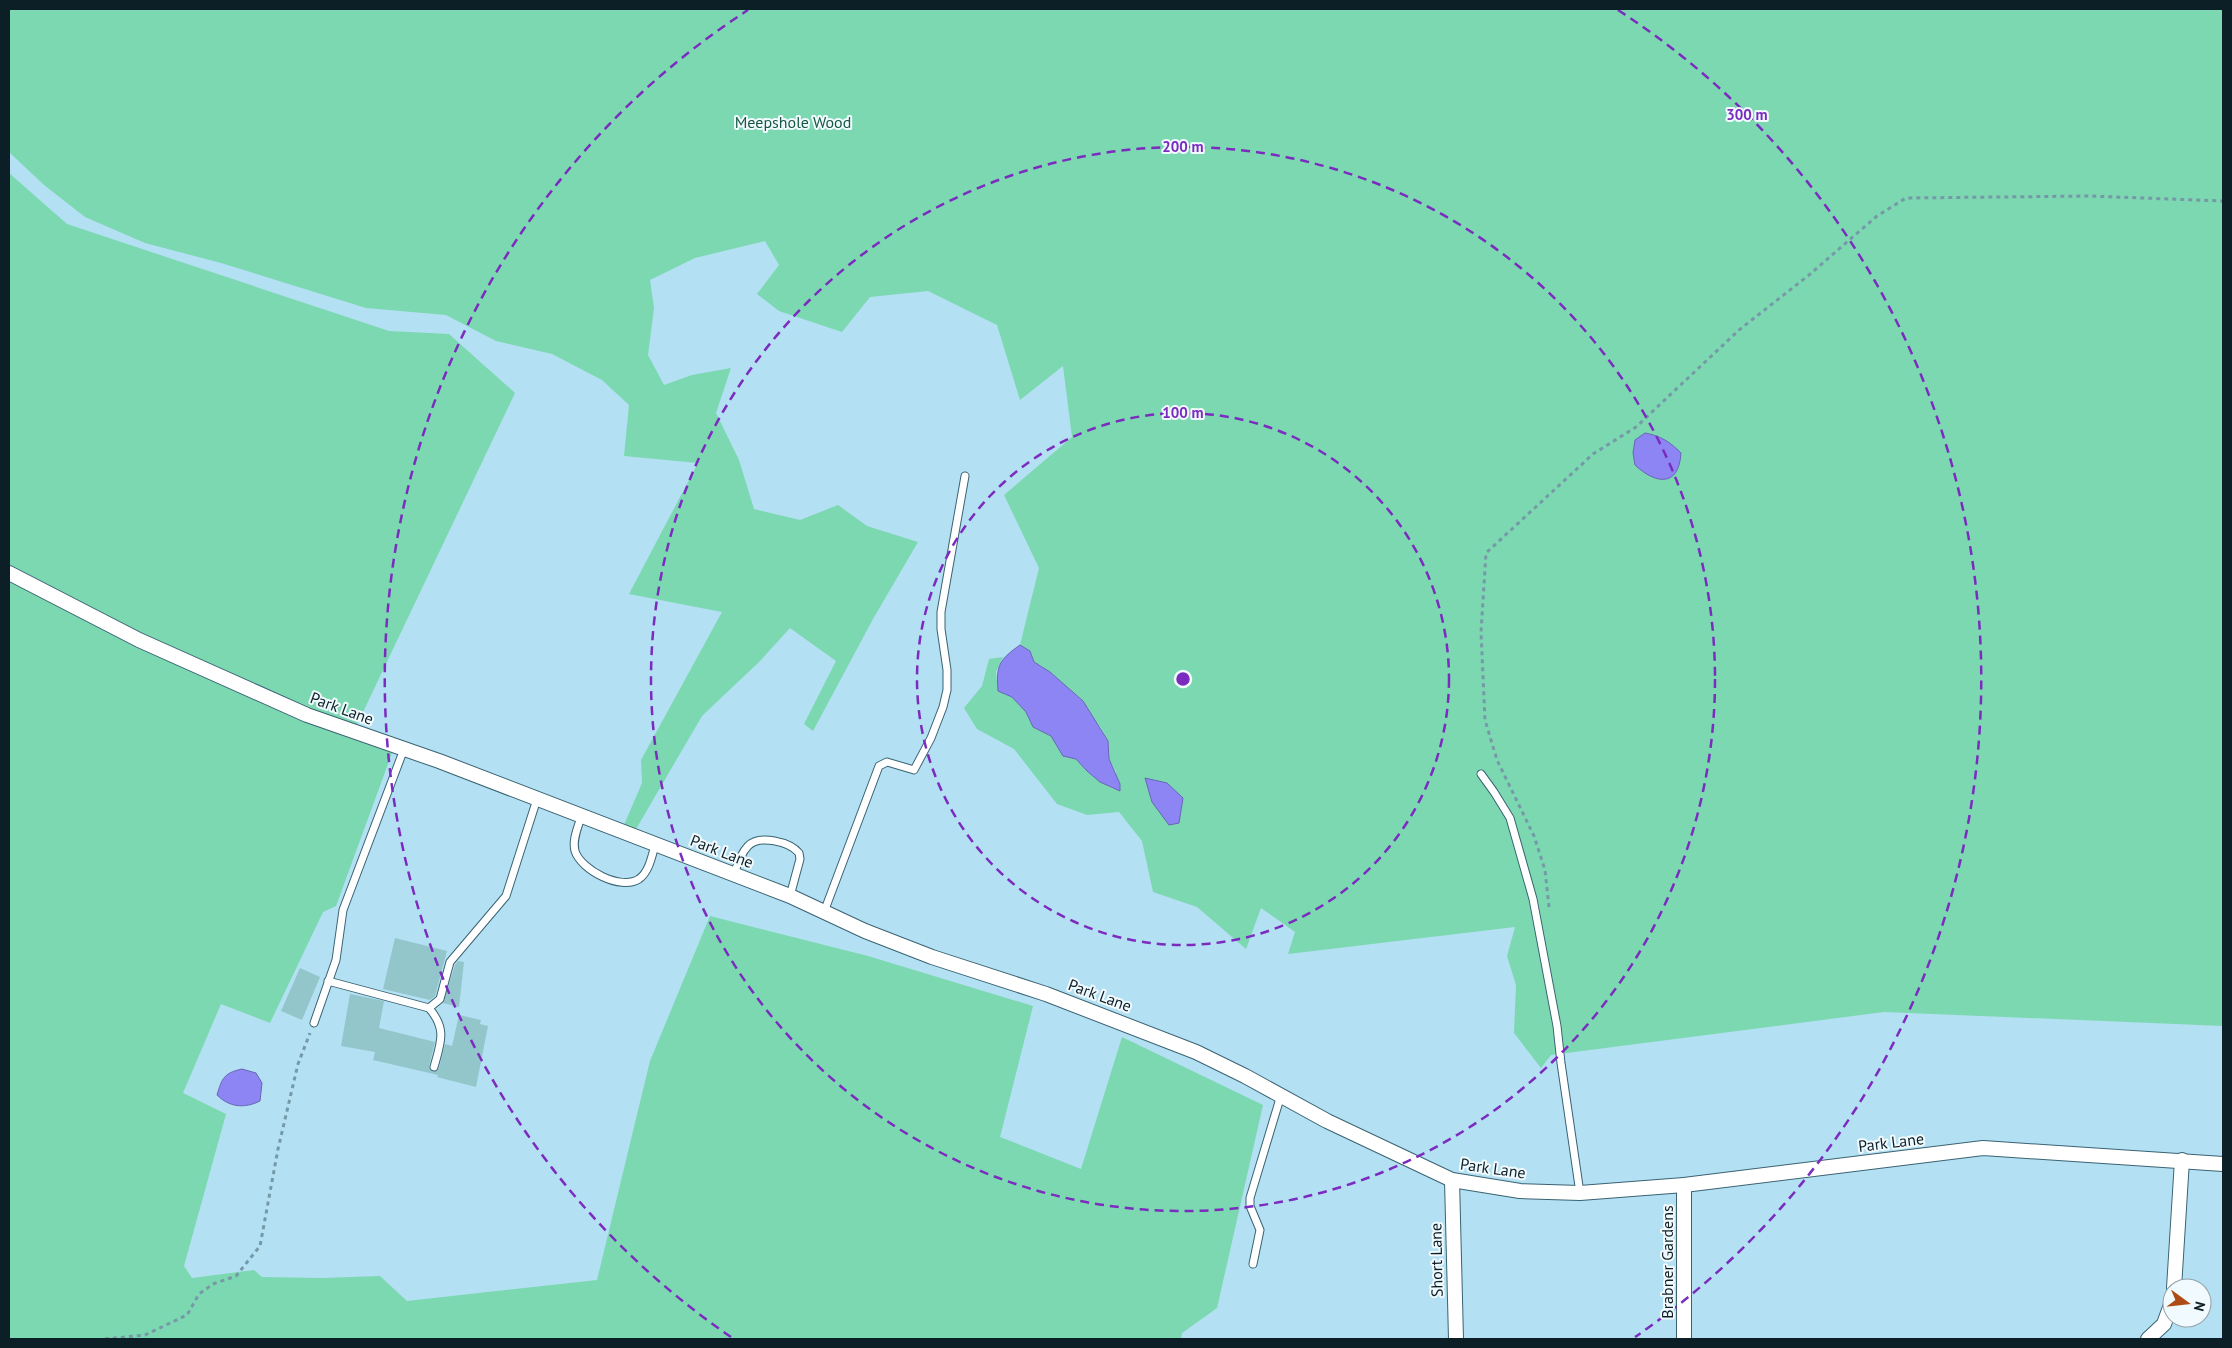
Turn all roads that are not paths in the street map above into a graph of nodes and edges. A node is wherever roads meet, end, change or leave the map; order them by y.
1 (965, 476) dead end
2 (9, 573) edge
3 (404, 749) junction
4 (1481, 774) dead end
5 (537, 799) junction
6 (581, 817) junction
7 (655, 845) junction
8 (734, 874) junction
9 (790, 896) junction
10 (824, 912) junction
11 (328, 981) junction
12 (429, 1008) junction
13 (314, 1023) road end
14 (434, 1067) dead end
15 (1281, 1095) junction
16 (2182, 1160) junction
17 (2223, 1164) edge
18 (1452, 1180) junction
19 (1684, 1185) junction
20 (1580, 1193) junction
21 (1253, 1264) dead end
22 (2175, 1278) edge
23 (2162, 1326) edge
24 (1456, 1339) edge
25 (1684, 1339) edge
26 (2148, 1339) edge

1 - 10 lane
2 - 3 street, Park Lane
3 - 5 street, Park Lane
3 - 11 lane
4 - 20 lane
5 - 6 street, Park Lane
5 - 12 lane
6 - 7 street, Park Lane
6 - 7 lane
7 - 8 street, Park Lane
8 - 9 street, Park Lane
8 - 9 lane
9 - 10 street, Park Lane
10 - 15 street, Park Lane
11 - 12 lane
11 - 13 lane
12 - 14 lane
15 - 18 street, Park Lane
15 - 21 lane
16 - 17 street, Park Lane
16 - 19 street, Park Lane
16 - 22 street
18 - 20 street, Park Lane
18 - 24 street, Short Lane
19 - 20 street, Park Lane
19 - 25 street, Brabner Gardens
23 - 26 street

